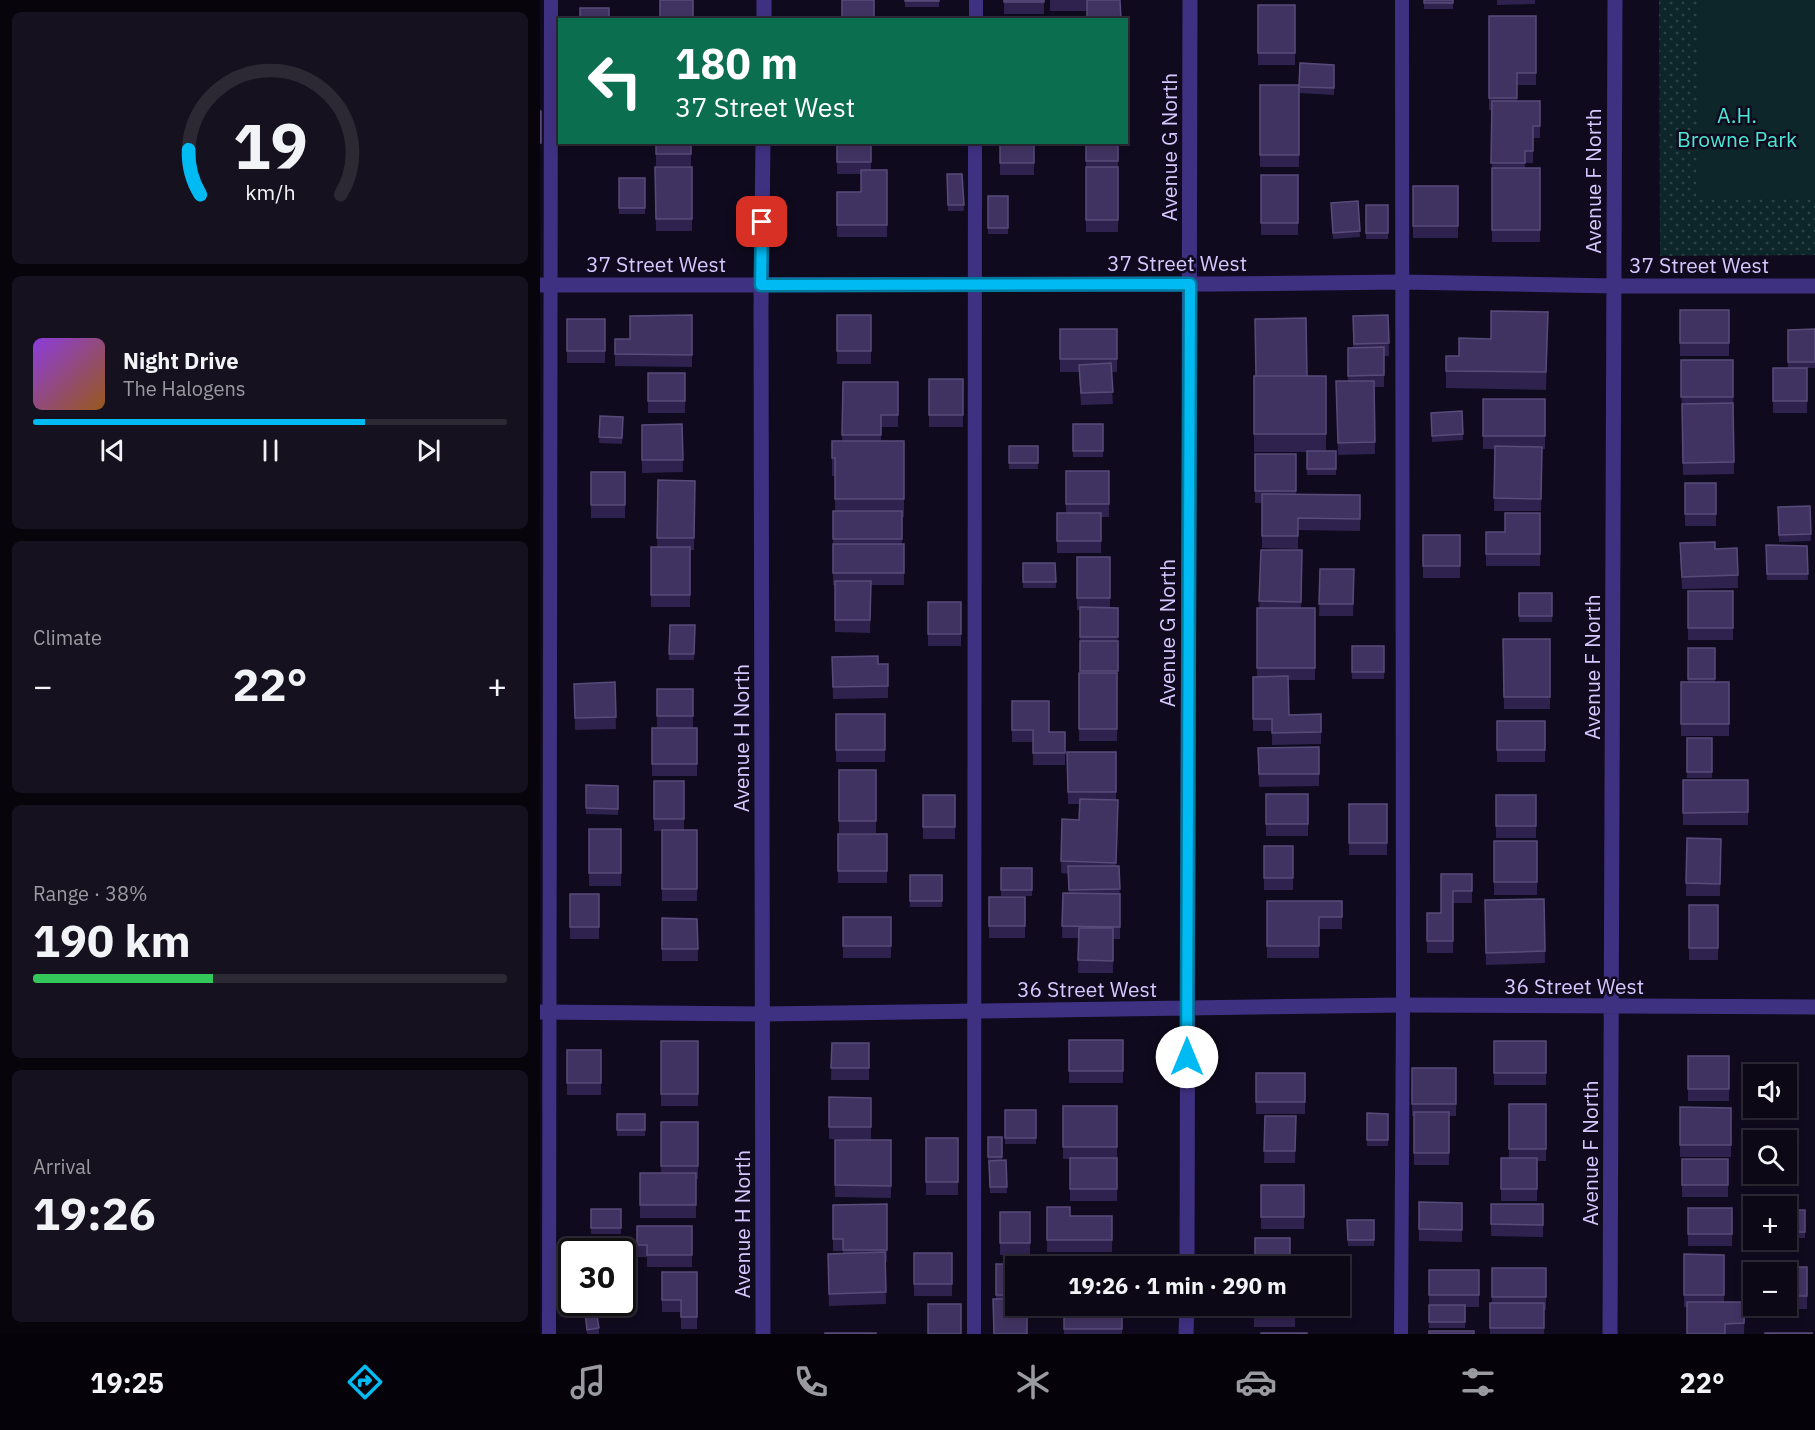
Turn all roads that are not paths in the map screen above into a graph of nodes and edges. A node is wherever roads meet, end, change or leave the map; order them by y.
1 (551, 0) edge
2 (764, 0) edge
3 (976, 0) edge
4 (1190, 0) edge
5 (1402, 0) edge
6 (1615, 0) edge
7 (764, 18) edge
8 (976, 18) edge
9 (763, 144) edge
10 (975, 144) edge
11 (1402, 282) junction
12 (974, 284) junction
13 (1190, 284) junction
14 (545, 285) edge
15 (761, 285) junction
16 (1613, 286) junction
17 (1815, 286) edge
18 (1403, 1005) junction
19 (1611, 1007) junction
20 (1815, 1007) edge
21 (1187, 1009) junction
22 (973, 1011) junction
23 (545, 1012) edge
24 (763, 1014) junction
25 (1187, 1256) edge
26 (1186, 1316) edge
27 (549, 1334) edge
28 (763, 1334) edge
29 (974, 1334) edge
30 (1186, 1334) edge
31 (1401, 1334) edge
32 (1610, 1334) edge

1 - 14 lane
2 - 7 street
3 - 8 lane
4 - 13 street, Avenue G North
5 - 11 lane
6 - 16 street, Avenue F North
9 - 15 street, Avenue H North
10 - 12 lane
11 - 13 street, 37 Street West
11 - 16 street, 37 Street West
11 - 18 lane
12 - 13 street, 37 Street West
12 - 15 street, 37 Street West
12 - 22 lane
13 - 21 street, Avenue G North
14 - 15 street, 37 Street West
14 - 23 lane
15 - 24 street, Avenue H North
16 - 17 street, 37 Street West
16 - 19 street, Avenue F North
18 - 19 street, 36 Street West
18 - 21 street, 36 Street West
18 - 31 lane
19 - 20 street, 36 Street West
19 - 32 street, Avenue F North
21 - 22 street, 36 Street West
21 - 25 street, Avenue G North
22 - 24 street, 36 Street West
22 - 29 lane
23 - 24 street, 36 Street West
23 - 27 lane
24 - 28 street, Avenue H North
26 - 30 street

